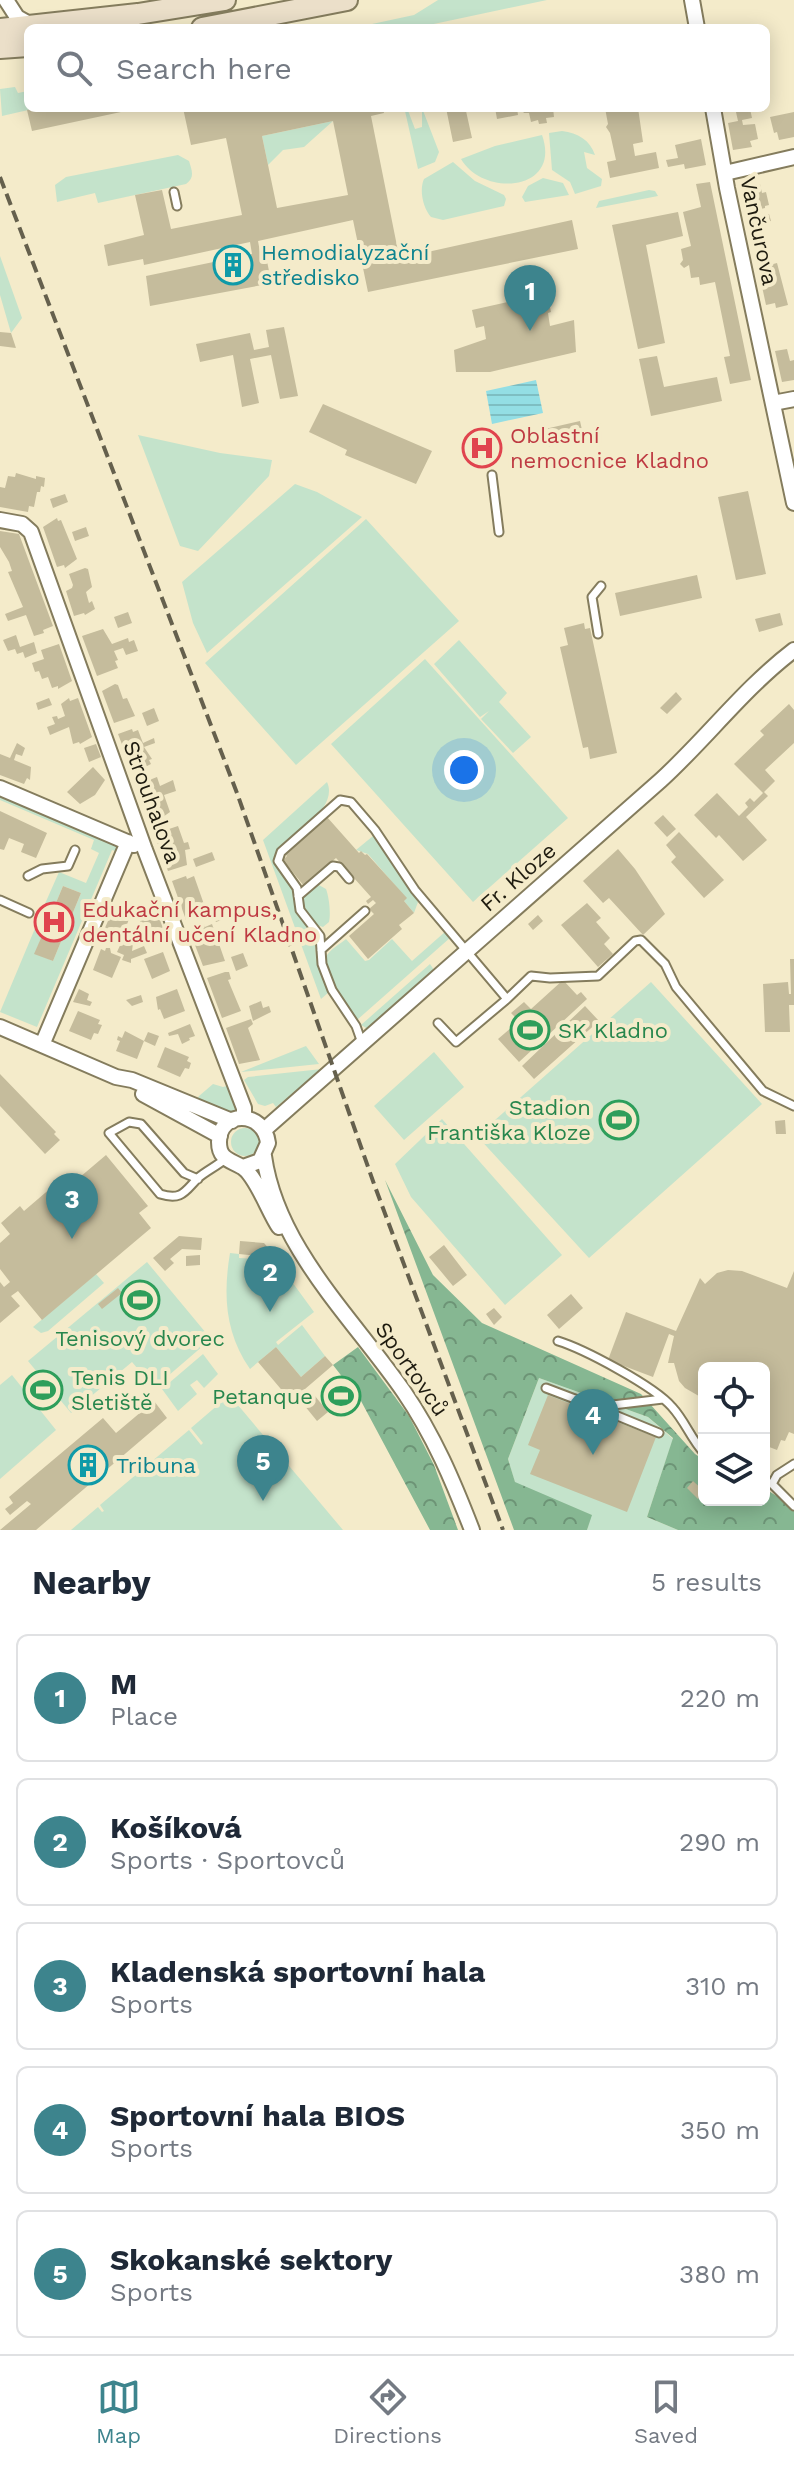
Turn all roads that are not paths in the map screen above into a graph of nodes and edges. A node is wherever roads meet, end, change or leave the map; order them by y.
1 (6, 0) edge
2 (225, 0) edge
3 (347, 0) edge
4 (692, 0) edge
5 (96, 24) edge
6 (223, 24) edge
7 (696, 24) edge
8 (24, 26) edge
9 (24, 37) edge
10 (1, 41) edge
11 (714, 112) edge
12 (794, 157) edge
13 (725, 173) junction
14 (174, 192) dead end
15 (177, 206) dead end
16 (794, 399) edge
17 (773, 403) junction
18 (492, 475) dead end
19 (794, 503) edge
20 (0, 520) edge
21 (499, 532) dead end
22 (601, 586) dead end
23 (598, 634) dead end
24 (794, 650) edge
25 (0, 788) edge
26 (128, 842) junction
27 (75, 850) dead end
28 (145, 850) junction
29 (28, 876) dead end
30 (349, 879) dead end
31 (298, 896) junction
32 (0, 900) edge
33 (365, 911) dead end
34 (29, 913) dead end
35 (321, 950) junction
36 (468, 950) junction
37 (507, 999) junction
38 (438, 1023) dead end
39 (0, 1027) edge
40 (362, 1043) junction
41 (42, 1045) junction
42 (116, 1077) junction
43 (794, 1106) edge
44 (238, 1119) junction
45 (264, 1130) junction
46 (220, 1136) junction
47 (264, 1156) junction
48 (225, 1159) junction
49 (243, 1167) junction
50 (198, 1179) junction
51 (295, 1244) junction
52 (558, 1341) dead end
53 (546, 1388) dead end
54 (663, 1399) junction
55 (596, 1407) junction
56 (659, 1433) dead end
57 (698, 1446) edge
58 (794, 1464) edge
59 (770, 1481) edge
60 (770, 1485) edge
61 (794, 1506) edge
62 (472, 1530) edge

1 - 8 street
2 - 5 main road
3 - 6 main road
4 - 7 street
9 - 10 main road
11 - 13 street, Vančurova
12 - 13 street
13 - 17 street, Vančurova
14 - 15 lane
16 - 17 street
17 - 19 street, Vančurova
18 - 21 lane
20 - 28 street, Strouhalova
22 - 23 lane
24 - 36 street, Fr. Kloze
25 - 26 street
26 - 28 street
26 - 41 street
27 - 29 lane
28 - 44 street, Strouhalova
30 - 31 lane
31 - 35 lane
31 - 36 lane
32 - 34 lane
33 - 35 lane
35 - 40 lane
36 - 37 lane
36 - 40 street, Fr. Kloze
37 - 38 lane
37 - 43 lane
39 - 41 street
40 - 45 street, Fr. Kloze
41 - 42 street
42 - 44 street
42 - 46 street
44 - 45 street
44 - 46 street
45 - 47 street, Sportovců
46 - 48 street
47 - 49 street
47 - 51 street, Sportovců
48 - 49 street
48 - 50 lane
49 - 51 street, Sportovců
50 - 50 lane
51 - 62 street, Sportovců
52 - 54 lane
53 - 55 lane
54 - 55 lane
54 - 57 lane
55 - 56 lane
58 - 59 lane
60 - 61 lane

